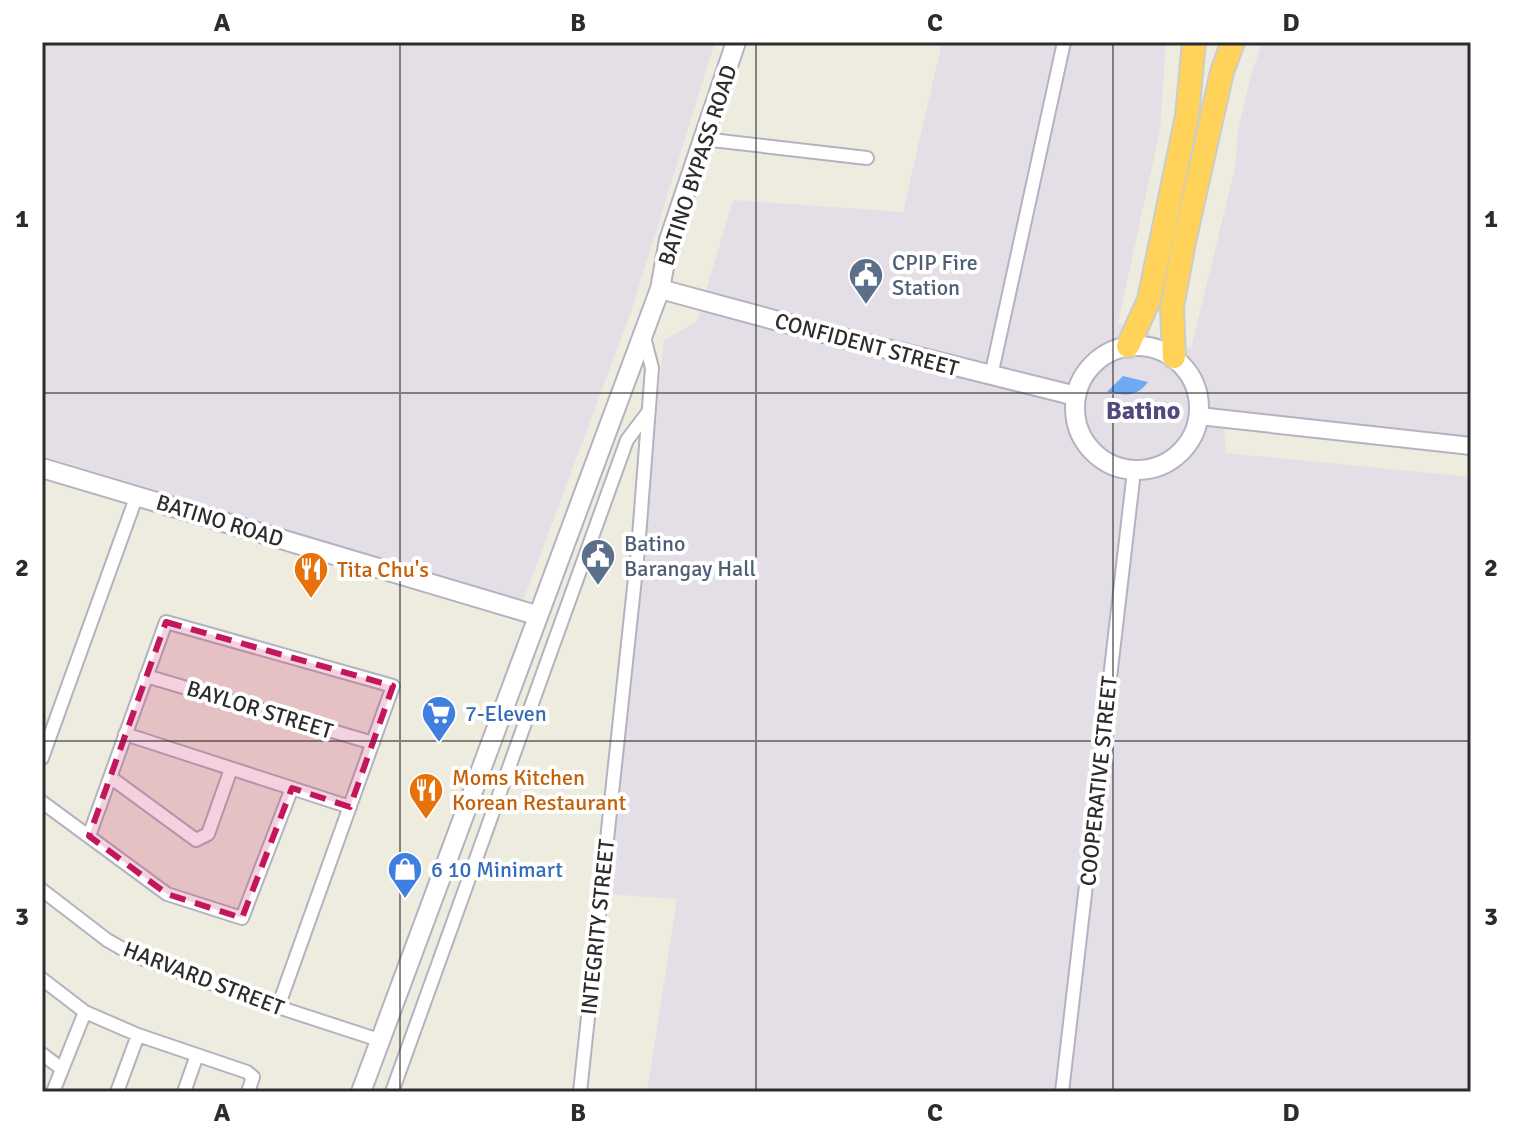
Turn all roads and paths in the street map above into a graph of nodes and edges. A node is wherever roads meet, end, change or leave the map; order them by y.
1 (736, 42) edge
2 (1064, 42) edge
3 (1194, 42) edge
4 (1233, 42) edge
5 (703, 139) junction
6 (867, 158) dead end
7 (660, 289) junction
8 (643, 333) junction
9 (1128, 346) junction
10 (1174, 357) junction
11 (991, 376) junction
12 (1076, 396) junction
13 (649, 411) junction
14 (1199, 416) junction
15 (1471, 446) edge
16 (42, 468) edge
17 (1134, 471) junction
18 (137, 495) junction
19 (536, 615) junction
20 (146, 676) junction
21 (42, 710) edge
22 (57, 714) junction
23 (125, 734) junction
24 (373, 743) junction
25 (42, 758) edge
26 (231, 769) junction
27 (110, 777) junction
28 (292, 788) junction
29 (42, 802) edge
30 (350, 807) junction
31 (89, 836) junction
32 (42, 890) edge
33 (42, 979) edge
34 (278, 1007) junction
35 (85, 1012) junction
36 (138, 1035) junction
37 (379, 1040) junction
38 (42, 1054) edge
39 (197, 1055) junction
40 (62, 1069) junction
41 (53, 1092) edge
42 (117, 1092) edge
43 (184, 1092) edge
44 (248, 1092) edge
45 (361, 1092) edge
46 (392, 1092) edge
47 (580, 1092) edge
48 (1062, 1092) edge

1 - 5 main road, BATINO BYPASS ROAD
2 - 11 street
3 - 9 highway
4 - 10 highway
5 - 6 street
5 - 7 main road, BATINO BYPASS ROAD
7 - 8 main road, BATINO BYPASS ROAD
7 - 11 main road, CONFIDENT STREET
8 - 13 street, INTEGRITY STREET
8 - 19 main road, BATINO BYPASS ROAD
9 - 10 main road
9 - 12 main road
10 - 14 main road
11 - 12 main road, CONFIDENT STREET
12 - 17 main road
13 - 46 street
13 - 47 street, INTEGRITY STREET
14 - 15 street
14 - 17 main road
16 - 18 main road, BATINO ROAD
17 - 48 street, COOPERATIVE STREET
18 - 19 main road, BATINO ROAD
18 - 22 street
19 - 37 main road, BATINO BYPASS ROAD
20 - 23 street
20 - 24 street, BAYLOR STREET
20 - 24 street
21 - 22 street
22 - 25 street
23 - 26 street
23 - 27 street
24 - 30 street
26 - 27 street
26 - 28 street
27 - 31 street
28 - 30 street
28 - 31 street
29 - 31 street
30 - 34 street
32 - 34 street, HARVARD STREET
33 - 35 street
34 - 37 street, HARVARD STREET
35 - 36 street
35 - 40 street
36 - 39 street
36 - 42 street
37 - 45 main road, BATINO BYPASS ROAD
38 - 40 street
39 - 43 street
39 - 44 street
40 - 41 street

